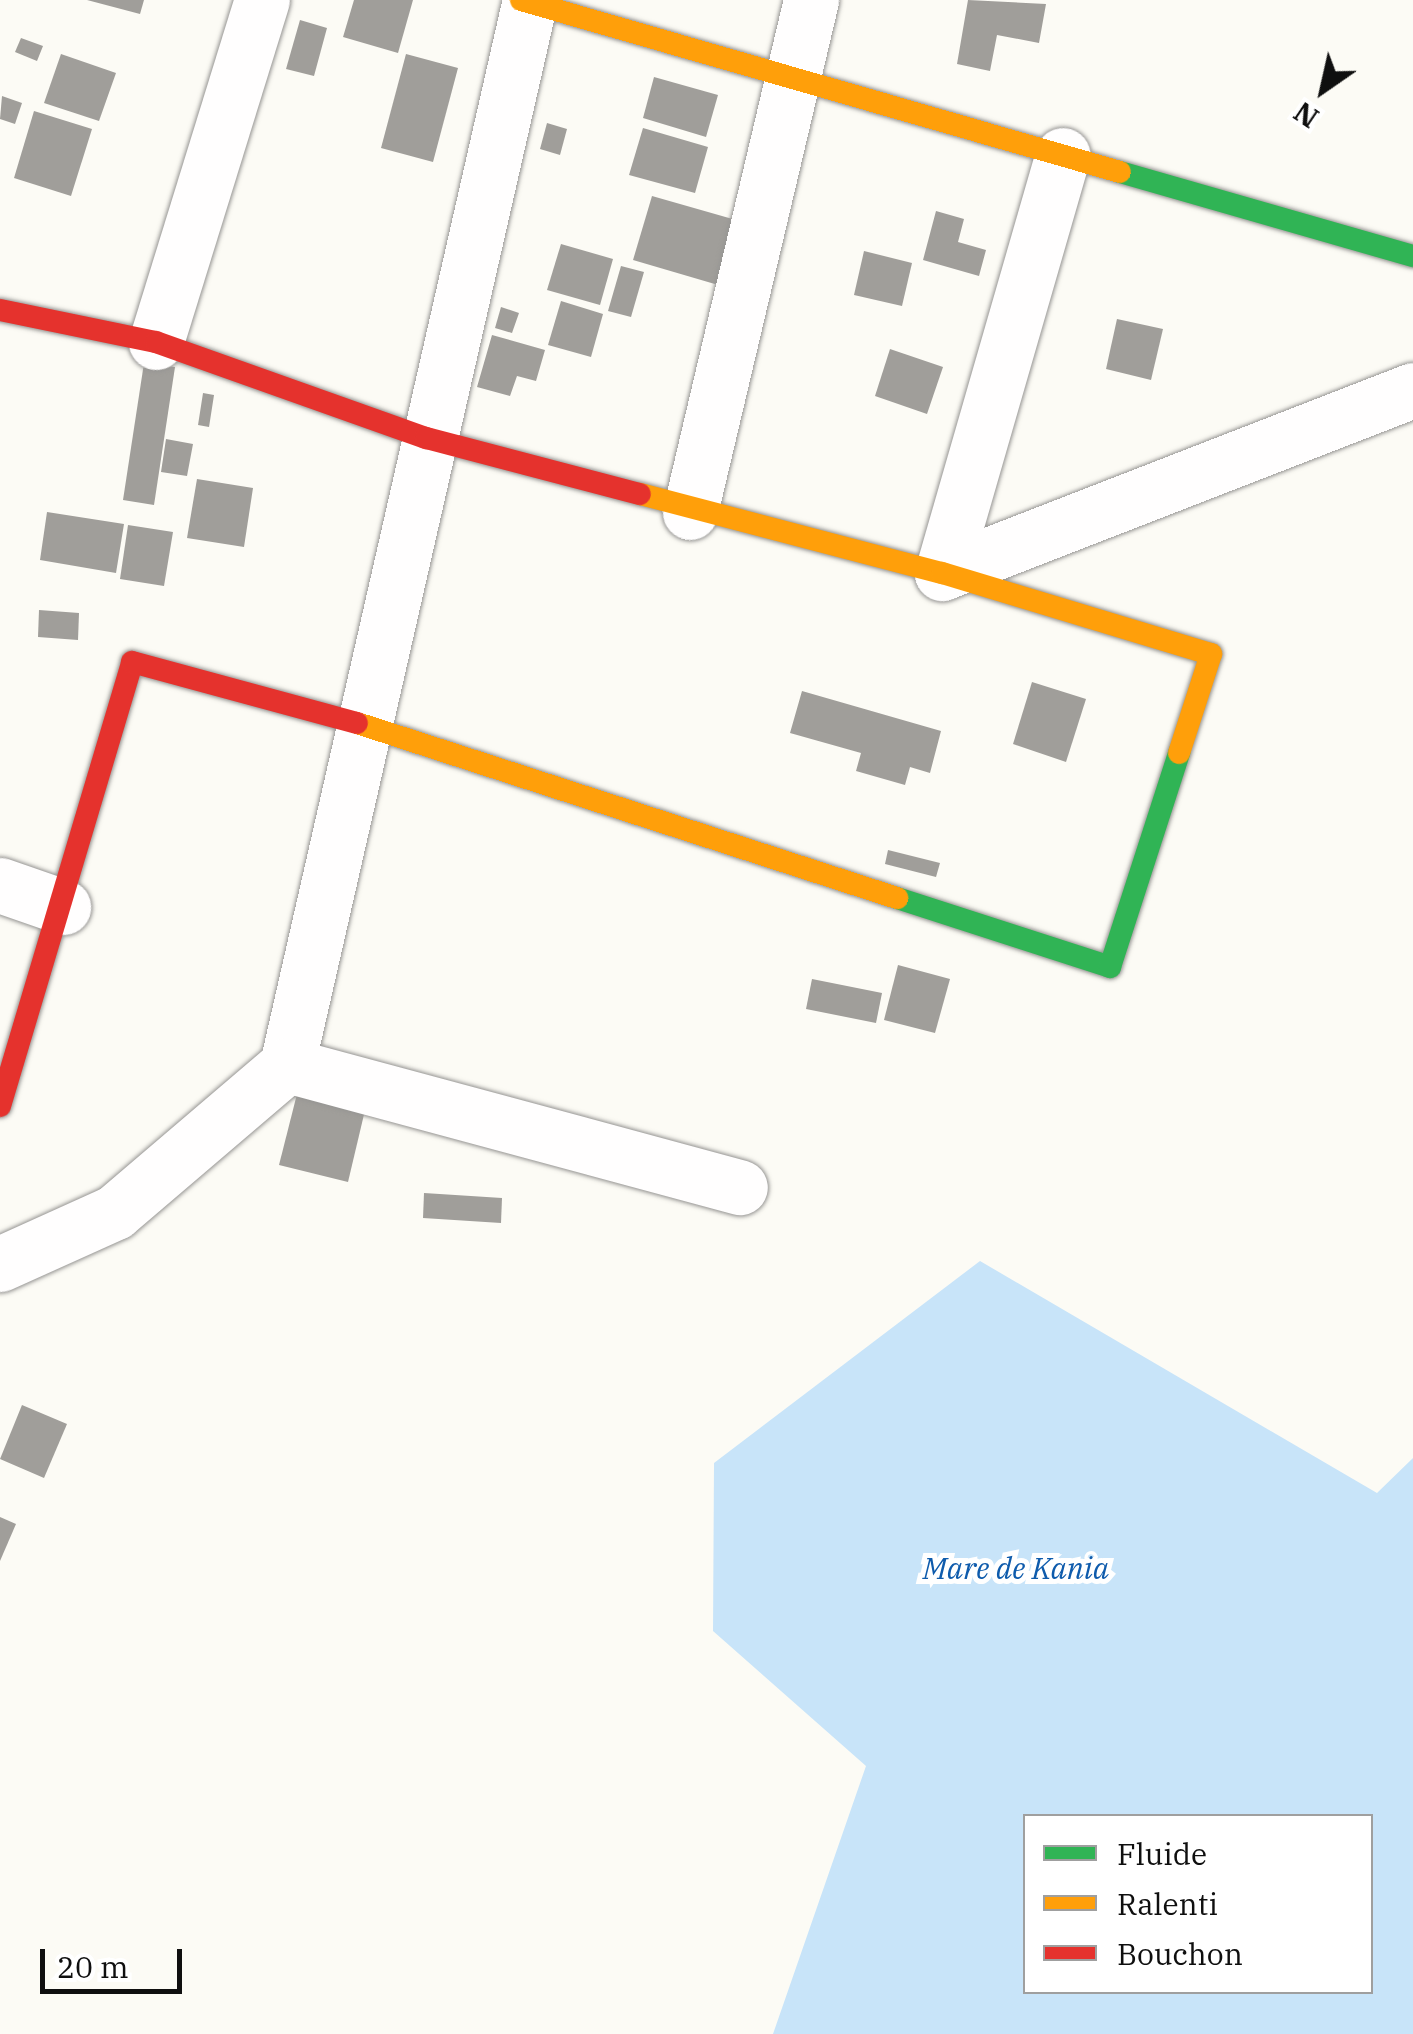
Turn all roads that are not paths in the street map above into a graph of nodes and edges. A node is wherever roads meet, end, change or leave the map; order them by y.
1 (262, 0) edge
2 (812, 0) edge
3 (527, 1) edge
4 (790, 76) junction
5 (1063, 155) junction
6 (1413, 256) edge
7 (0, 310) edge
8 (156, 342) junction
9 (1413, 390) edge
10 (426, 438) junction
11 (690, 512) junction
12 (942, 574) junction
13 (361, 724) junction
14 (0, 885) edge
15 (63, 908) junction
16 (287, 1066) junction
17 (0, 1106) edge
18 (740, 1188) dead end
19 (0, 1264) edge

1 - 8 street
2 - 4 street
3 - 4 street
3 - 10 street
4 - 5 street
4 - 11 street
5 - 6 street
5 - 12 street
7 - 8 street
8 - 10 street
9 - 12 street
10 - 11 street
10 - 13 street
11 - 12 street
12 - 13 street
13 - 15 street
13 - 16 street
14 - 15 street
15 - 17 street
16 - 18 street
16 - 19 street

